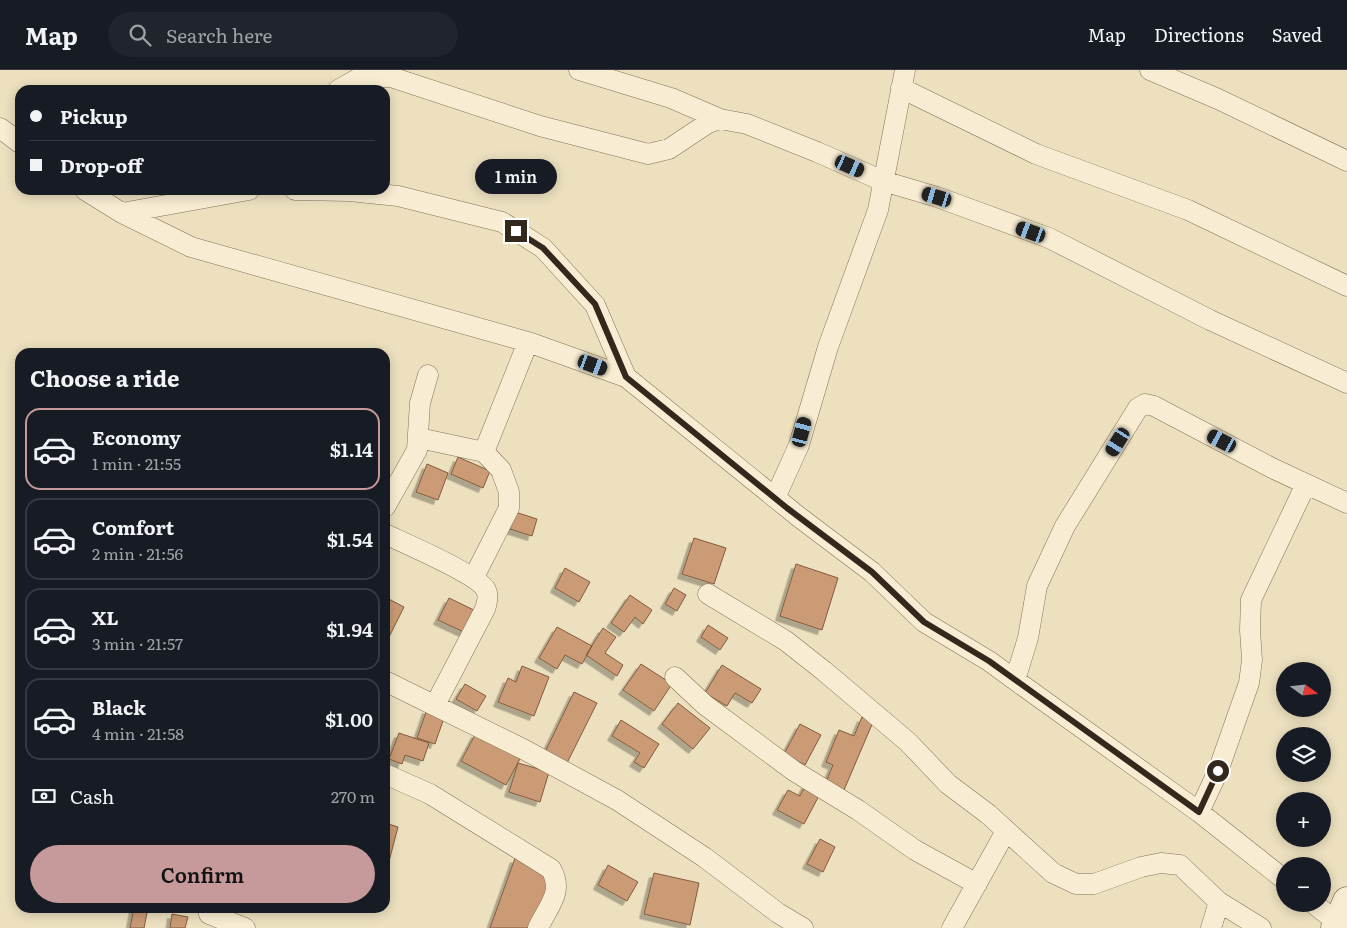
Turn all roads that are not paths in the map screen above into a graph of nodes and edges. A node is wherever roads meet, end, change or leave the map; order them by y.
1 (579, 70) edge
2 (1150, 70) edge
3 (903, 79) edge
4 (347, 85) edge
5 (720, 119) junction
6 (0, 128) edge
7 (15, 138) edge
8 (1347, 161) edge
9 (883, 181) junction
10 (94, 195) edge
11 (221, 195) edge
12 (388, 195) edge
13 (122, 213) junction
14 (1347, 286) edge
15 (528, 342) junction
16 (428, 375) dead end
17 (626, 377) junction
18 (1347, 383) edge
19 (419, 438) junction
20 (484, 452) junction
21 (1306, 484) junction
22 (390, 498) edge
23 (775, 498) junction
24 (1347, 502) edge
25 (390, 536) edge
26 (474, 577) junction
27 (708, 594) dead end
28 (675, 677) dead end
29 (1016, 680) junction
30 (390, 683) edge
31 (435, 705) junction
32 (390, 776) edge
33 (1199, 812) junction
34 (1006, 831) junction
35 (1276, 873) edge
36 (976, 884) junction
37 (1219, 902) junction
38 (209, 914) dead end
39 (245, 928) edge
40 (538, 928) edge
41 (803, 928) edge
42 (952, 928) edge
43 (1211, 928) edge
44 (1261, 928) edge

1 - 5 street
2 - 8 street
3 - 9 street
3 - 14 street
4 - 5 street
5 - 9 street
6 - 7 street
9 - 18 street
9 - 23 street
10 - 13 street
11 - 13 street
12 - 17 street
13 - 15 street
15 - 17 street
15 - 20 street
16 - 19 street
17 - 23 street
19 - 20 street
19 - 22 street
20 - 26 street
21 - 24 street
21 - 29 street
21 - 33 street
23 - 29 street
25 - 26 street
26 - 31 street
27 - 34 street
28 - 36 street
29 - 33 street
30 - 31 street
31 - 41 street
32 - 40 street
33 - 35 street
34 - 36 street
34 - 37 street
36 - 42 street
37 - 43 street
37 - 44 street
38 - 39 street

